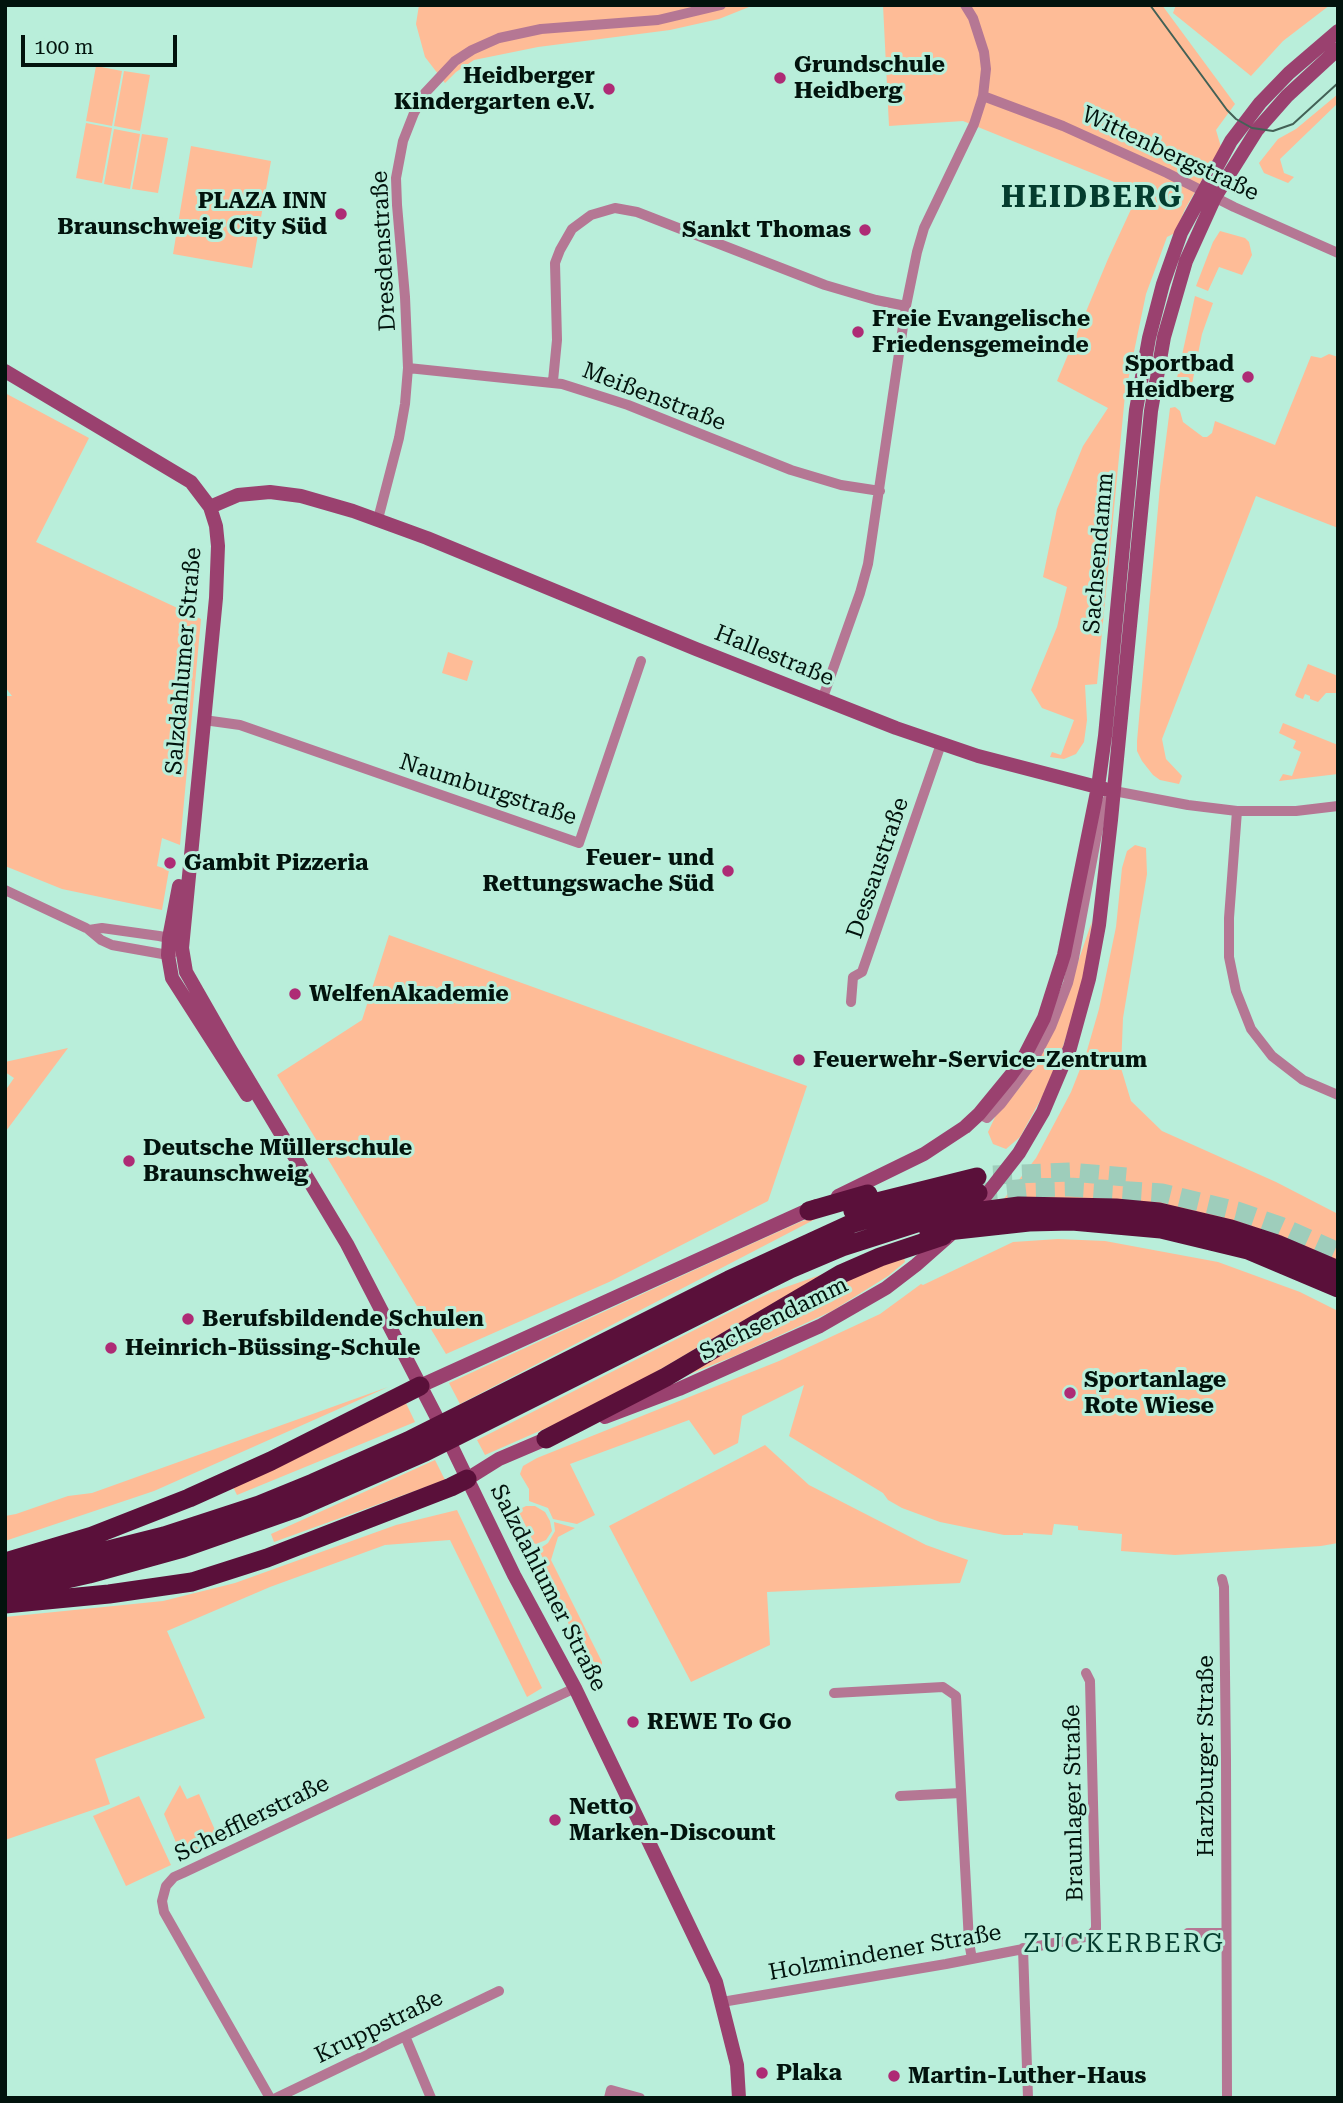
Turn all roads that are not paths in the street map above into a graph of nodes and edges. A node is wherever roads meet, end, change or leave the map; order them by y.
1 (720, 5) edge
2 (965, 5) edge
3 (1338, 31) edge
4 (1338, 50) edge
5 (983, 96) junction
6 (1209, 194) junction
7 (1338, 253) edge
8 (906, 306) junction
9 (408, 368) junction
10 (5, 371) edge
11 (553, 381) junction
12 (880, 491) junction
13 (210, 507) junction
14 (378, 519) junction
15 (640, 661) dead end
16 (822, 700) junction
17 (204, 720) junction
18 (941, 744) junction
19 (1098, 787) junction
20 (1114, 791) junction
21 (1338, 806) edge
22 (1237, 810) junction
23 (189, 857) junction
24 (5, 890) edge
25 (86, 928) dead end
26 (169, 939) junction
27 (175, 951) junction
28 (851, 1002) dead end
29 (1338, 1095) edge
30 (979, 1114) junction
31 (809, 1211) junction
32 (992, 1225) junction
33 (1338, 1270) edge
34 (1338, 1288) edge
35 (748, 1290) junction
36 (422, 1391) junction
37 (546, 1439) junction
38 (465, 1474) junction
39 (5, 1562) edge
40 (5, 1576) edge
41 (1222, 1579) dead end
42 (5, 1593) edge
43 (5, 1604) edge
44 (1086, 1672) dead end
45 (575, 1688) junction
46 (834, 1693) dead end
47 (961, 1793) junction
48 (900, 1796) dead end
49 (1094, 1933) joint
50 (1188, 1933) dead end
51 (1225, 1933) junction
52 (1023, 1948) junction
53 (972, 1959) junction
54 (499, 1991) dead end
55 (722, 2002) junction
56 (404, 2036) junction
57 (610, 2094) edge
58 (270, 2098) edge
59 (275, 2098) edge
60 (431, 2098) edge
61 (640, 2098) edge
62 (739, 2098) edge
63 (1028, 2098) edge
64 (1227, 2098) edge

1 - 9 street, Dresdenstraße
2 - 5 street
3 - 6 street, Sachsendamm
4 - 6 street, Sachsendamm
5 - 6 street, Wittenbergstraße
5 - 8 street
6 - 7 street, Wittenbergstraße
6 - 19 street, Sachsendamm
6 - 20 street, Sachsendamm
8 - 11 street
8 - 12 street
9 - 11 street, Meißenstraße
9 - 14 street, Dresdenstraße
10 - 13 street, Salzdahlumer Straße
11 - 12 street, Meißenstraße
12 - 16 street
13 - 14 street, Hallestraße
13 - 17 street, Salzdahlumer Straße
14 - 16 street, Hallestraße
15 - 17 street, Naumburgstraße
16 - 18 street, Hallestraße
17 - 23 street, Salzdahlumer Straße
18 - 19 street, Hallestraße
18 - 28 street, Dessaustraße
19 - 20 street, Hallestraße
19 - 30 street, Sachsendamm
20 - 22 street, Hallestraße
20 - 30 street, Sachsendamm
20 - 37 street, Sachsendamm
21 - 22 street, Hallestraße
22 - 29 street
23 - 26 street, Salzdahlumer Straße
23 - 27 street, Salzdahlumer Straße
24 - 25 street
26 - 27 street, Salzdahlumer Straße
26 - 27 street
27 - 36 street, Salzdahlumer Straße
30 - 31 street, Sachsendamm
31 - 36 street, Sachsendamm
31 - 40 highway
32 - 34 highway
32 - 35 highway
32 - 37 highway
33 - 35 highway
35 - 42 highway
36 - 38 street, Salzdahlumer Straße
36 - 39 highway
37 - 38 street, Sachsendamm
38 - 43 highway
38 - 45 street, Salzdahlumer Straße
41 - 51 street, Harzburger Straße
44 - 49 street, Braunlager Straße
45 - 55 street, Salzdahlumer Straße
45 - 58 street, Schefflerstraße
46 - 47 street
47 - 48 street
47 - 53 street
49 - 52 street, Holzmindener Straße
50 - 51 street
51 - 64 street, Harzburger Straße
52 - 53 street, Holzmindener Straße
52 - 63 street
53 - 55 street, Holzmindener Straße
54 - 56 street, Kruppstraße
55 - 62 street, Salzdahlumer Straße
56 - 59 street, Kruppstraße
56 - 60 street
57 - 61 street

